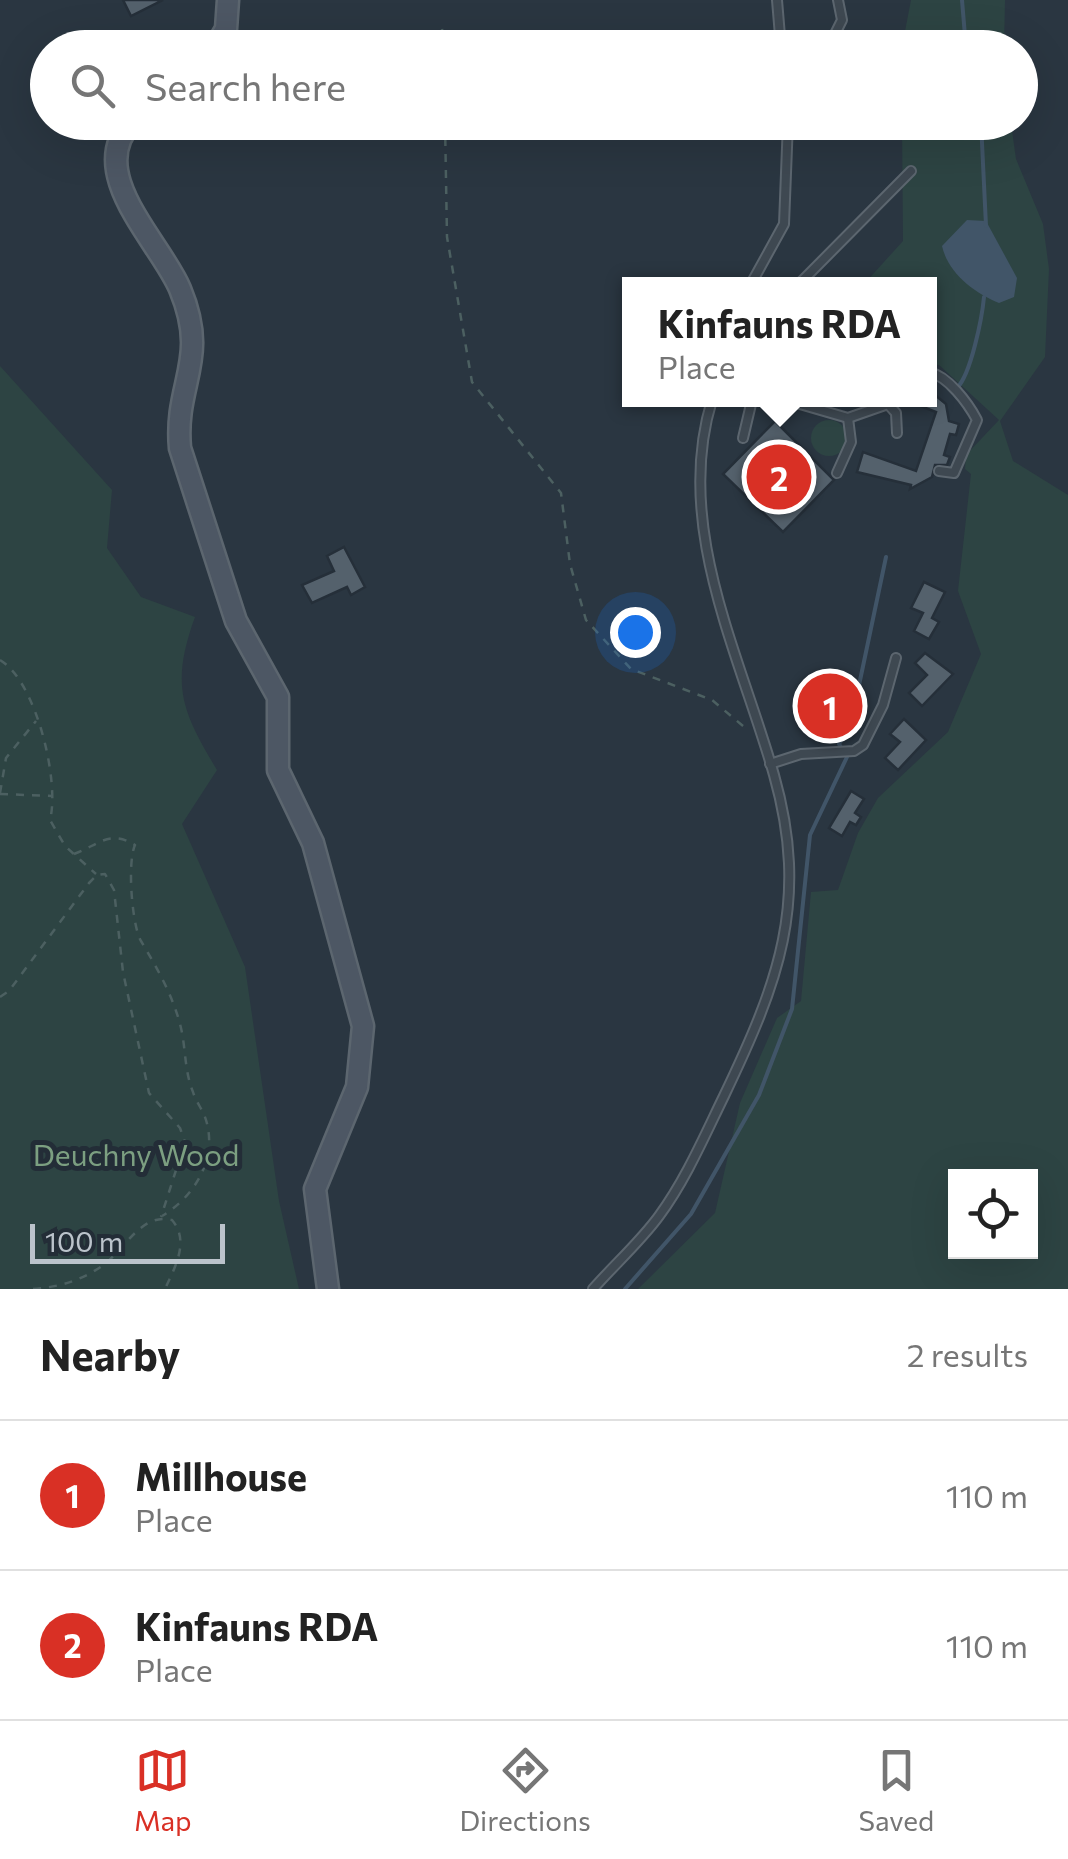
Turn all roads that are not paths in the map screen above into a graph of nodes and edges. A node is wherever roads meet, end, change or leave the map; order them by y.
1 (228, 0) edge
2 (777, 0) edge
3 (838, 0) edge
4 (225, 30) edge
5 (780, 30) edge
6 (837, 30) edge
7 (124, 140) edge
8 (787, 140) edge
9 (911, 171) dead end
10 (755, 277) edge
11 (806, 277) edge
12 (937, 374) edge
13 (711, 407) edge
14 (750, 407) edge
15 (810, 407) edge
16 (879, 407) edge
17 (891, 407) edge
18 (848, 418) junction
19 (896, 433) dead end
20 (743, 438) dead end
21 (939, 471) dead end
22 (837, 472) dead end
23 (896, 658) dead end
24 (770, 764) junction
25 (328, 1289) edge
26 (592, 1289) edge

1 - 4 street
2 - 5 lane
3 - 6 lane
7 - 25 street
8 - 10 lane
9 - 11 lane
12 - 21 lane
13 - 24 lane
14 - 20 lane
15 - 18 lane
16 - 18 lane
17 - 19 lane
18 - 22 lane
23 - 24 lane
24 - 26 lane

